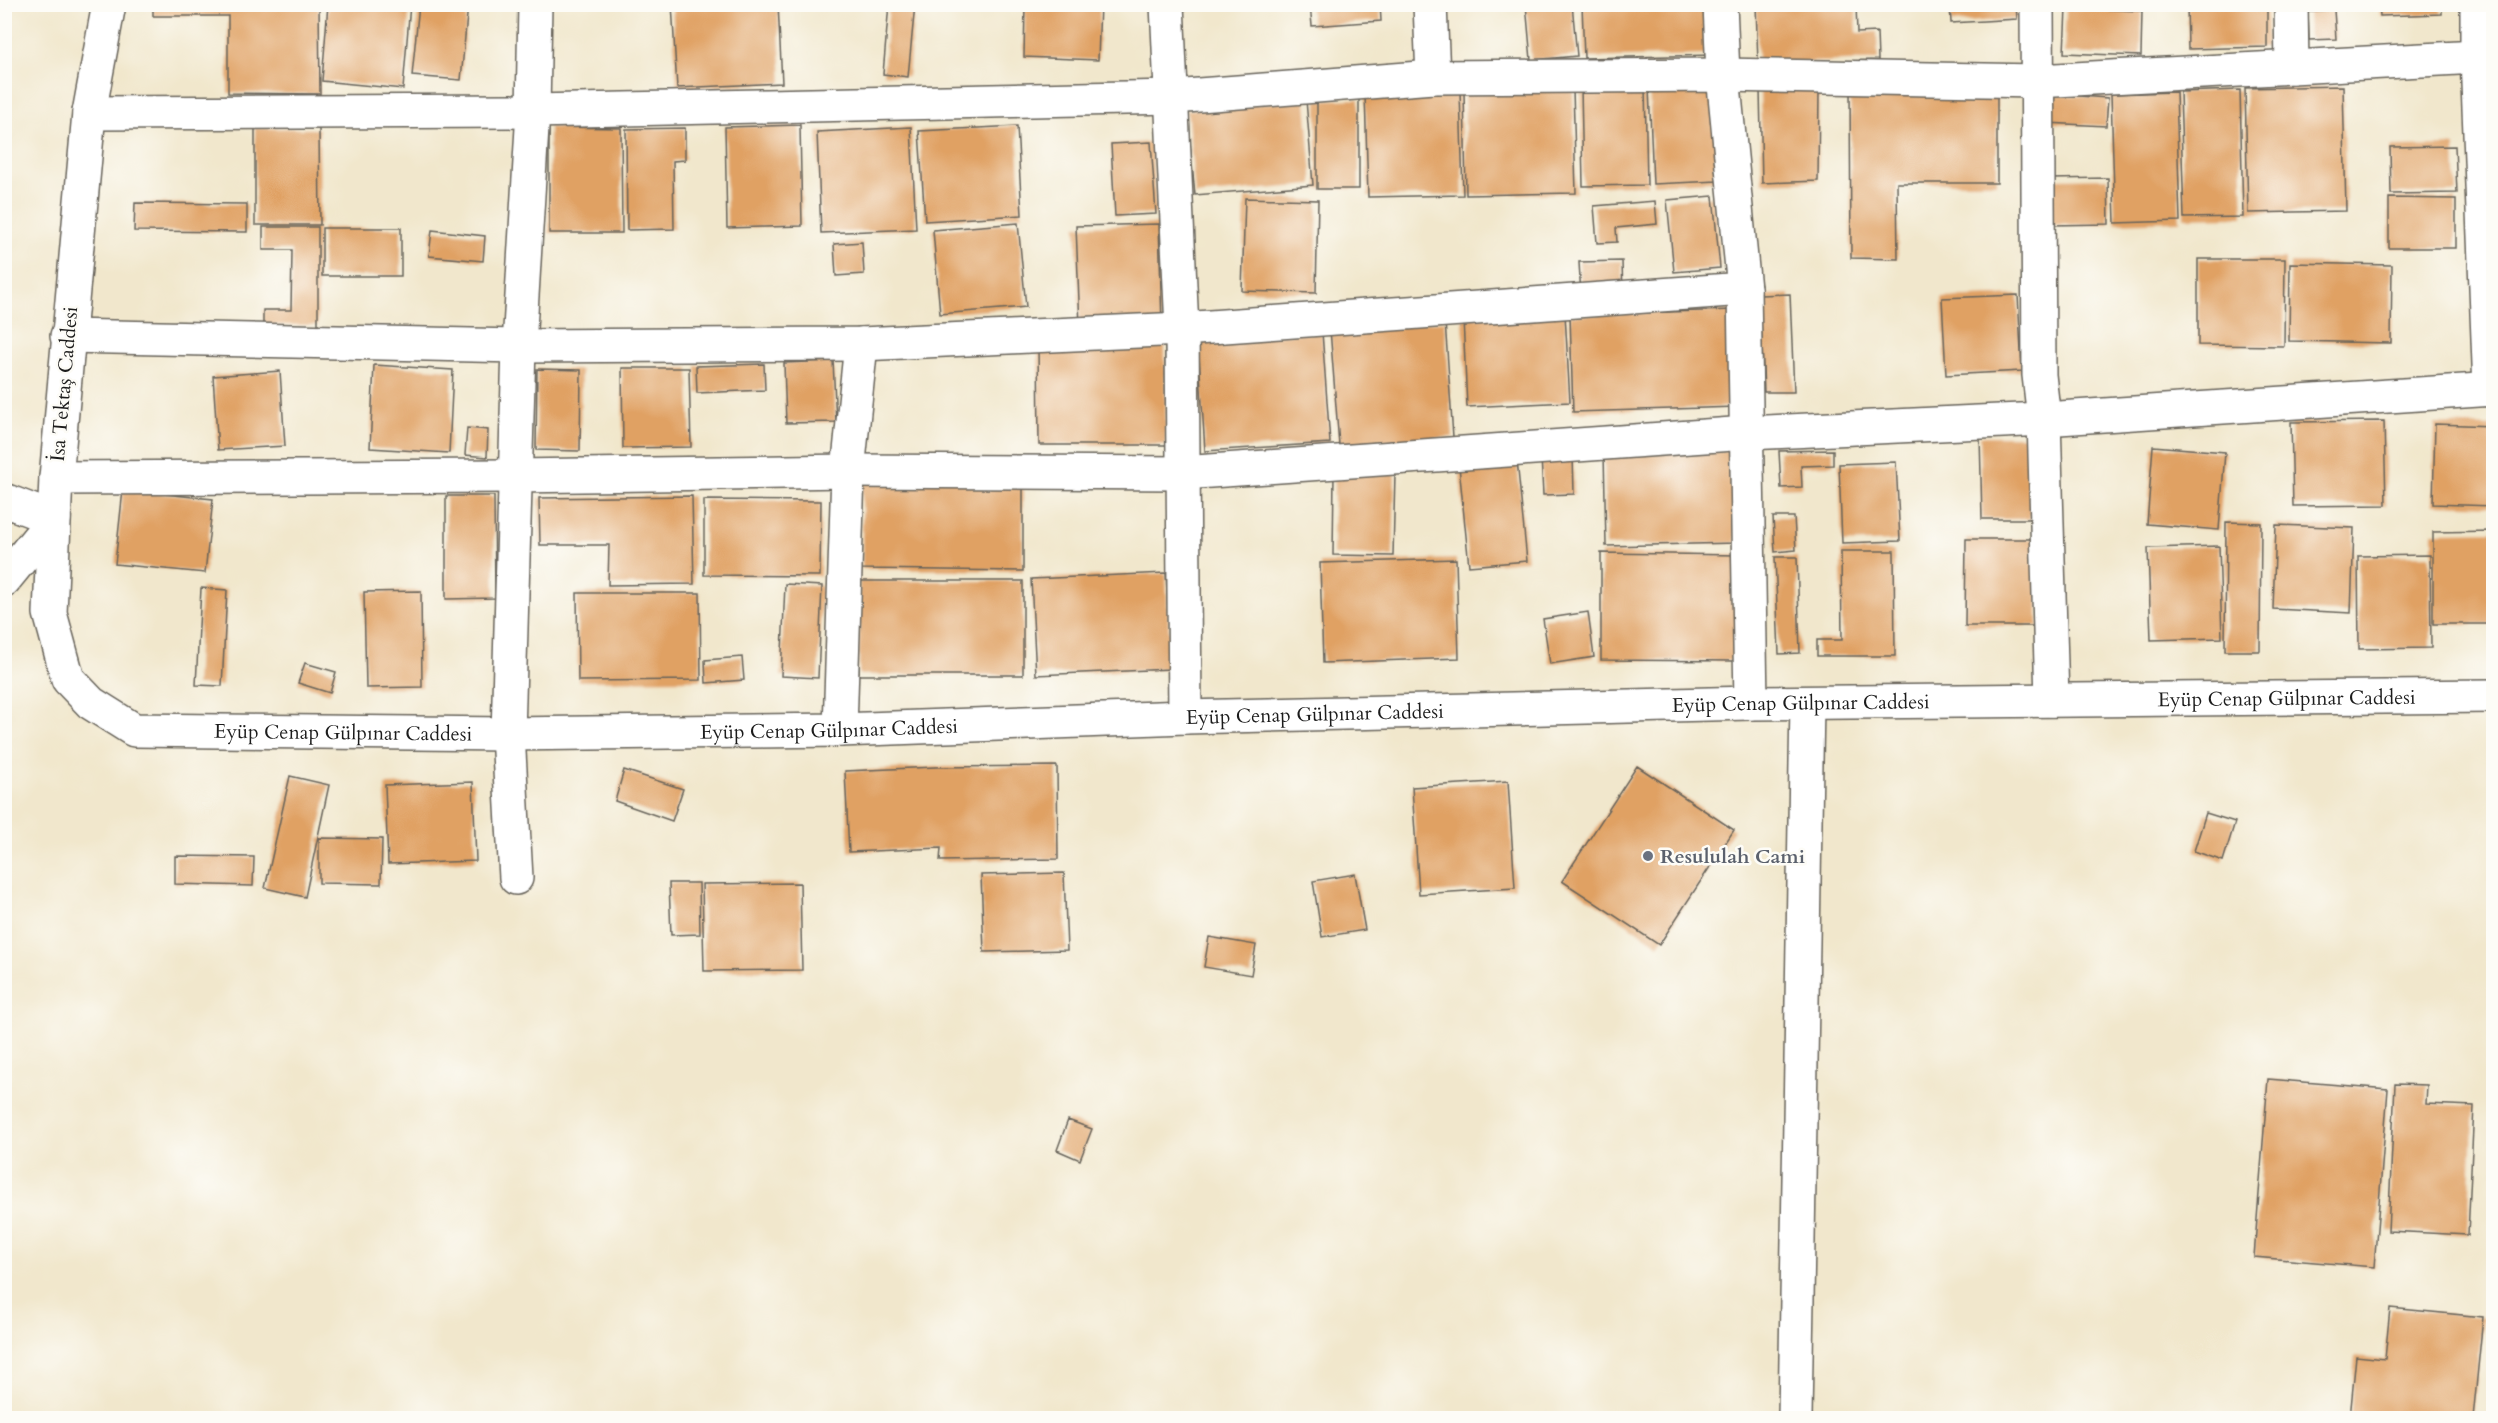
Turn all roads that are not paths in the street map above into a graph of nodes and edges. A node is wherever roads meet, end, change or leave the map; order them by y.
1 (109, 4) edge
2 (535, 4) edge
3 (1167, 4) edge
4 (1430, 4) edge
5 (1720, 4) edge
6 (2037, 4) edge
7 (2291, 4) edge
8 (2477, 4) edge
9 (2477, 57) junction
10 (2292, 67) junction
11 (1723, 75) junction
12 (1433, 77) junction
13 (2037, 81) junction
14 (1173, 97) junction
15 (533, 111) junction
16 (89, 113) junction
17 (1744, 290) junction
18 (1182, 329) junction
19 (67, 336) junction
20 (861, 345) junction
21 (519, 346) junction
22 (2492, 390) edge
23 (2044, 419) junction
24 (1747, 433) junction
25 (848, 471) junction
26 (1182, 473) junction
27 (515, 476) junction
28 (56, 478) junction
29 (4, 500) edge
30 (54, 519) junction
31 (4, 580) edge
32 (2493, 696) edge
33 (2052, 700) junction
34 (1751, 703) junction
35 (1807, 703) junction
36 (1185, 717) junction
37 (134, 730) joint
38 (840, 730) junction
39 (508, 734) junction
40 (516, 878) dead end
41 (1795, 1419) edge

1 - 16 street, İsa Tektaş Caddesi
2 - 15 street
3 - 14 street
4 - 12 street
5 - 11 street
6 - 13 street
7 - 10 street
8 - 9 street
9 - 10 street
9 - 22 street
10 - 13 street
11 - 12 street
11 - 13 street
11 - 17 street
12 - 14 street
13 - 23 street
14 - 15 street
14 - 18 street
15 - 16 street
15 - 21 street
16 - 19 street, İsa Tektaş Caddesi
17 - 18 street
17 - 24 street
18 - 20 street
18 - 26 street
19 - 21 street
19 - 28 street, İsa Tektaş Caddesi
20 - 21 street
20 - 25 street
21 - 27 street
22 - 23 street
23 - 24 street
23 - 33 street
24 - 26 street
24 - 34 street
25 - 26 street
25 - 27 street
25 - 38 street
26 - 36 street
27 - 28 street
27 - 39 street
28 - 30 street, İsa Tektaş Caddesi
29 - 30 street
30 - 31 street
30 - 37 street, İsa Tektaş Caddesi
32 - 33 street, Eyüp Cenap Gülpınar Caddesi
33 - 35 street, Eyüp Cenap Gülpınar Caddesi
34 - 35 street, Eyüp Cenap Gülpınar Caddesi
34 - 36 street, Eyüp Cenap Gülpınar Caddesi
35 - 41 street
36 - 38 street, Eyüp Cenap Gülpınar Caddesi
37 - 39 street, Eyüp Cenap Gülpınar Caddesi
38 - 39 street, Eyüp Cenap Gülpınar Caddesi
39 - 40 street

